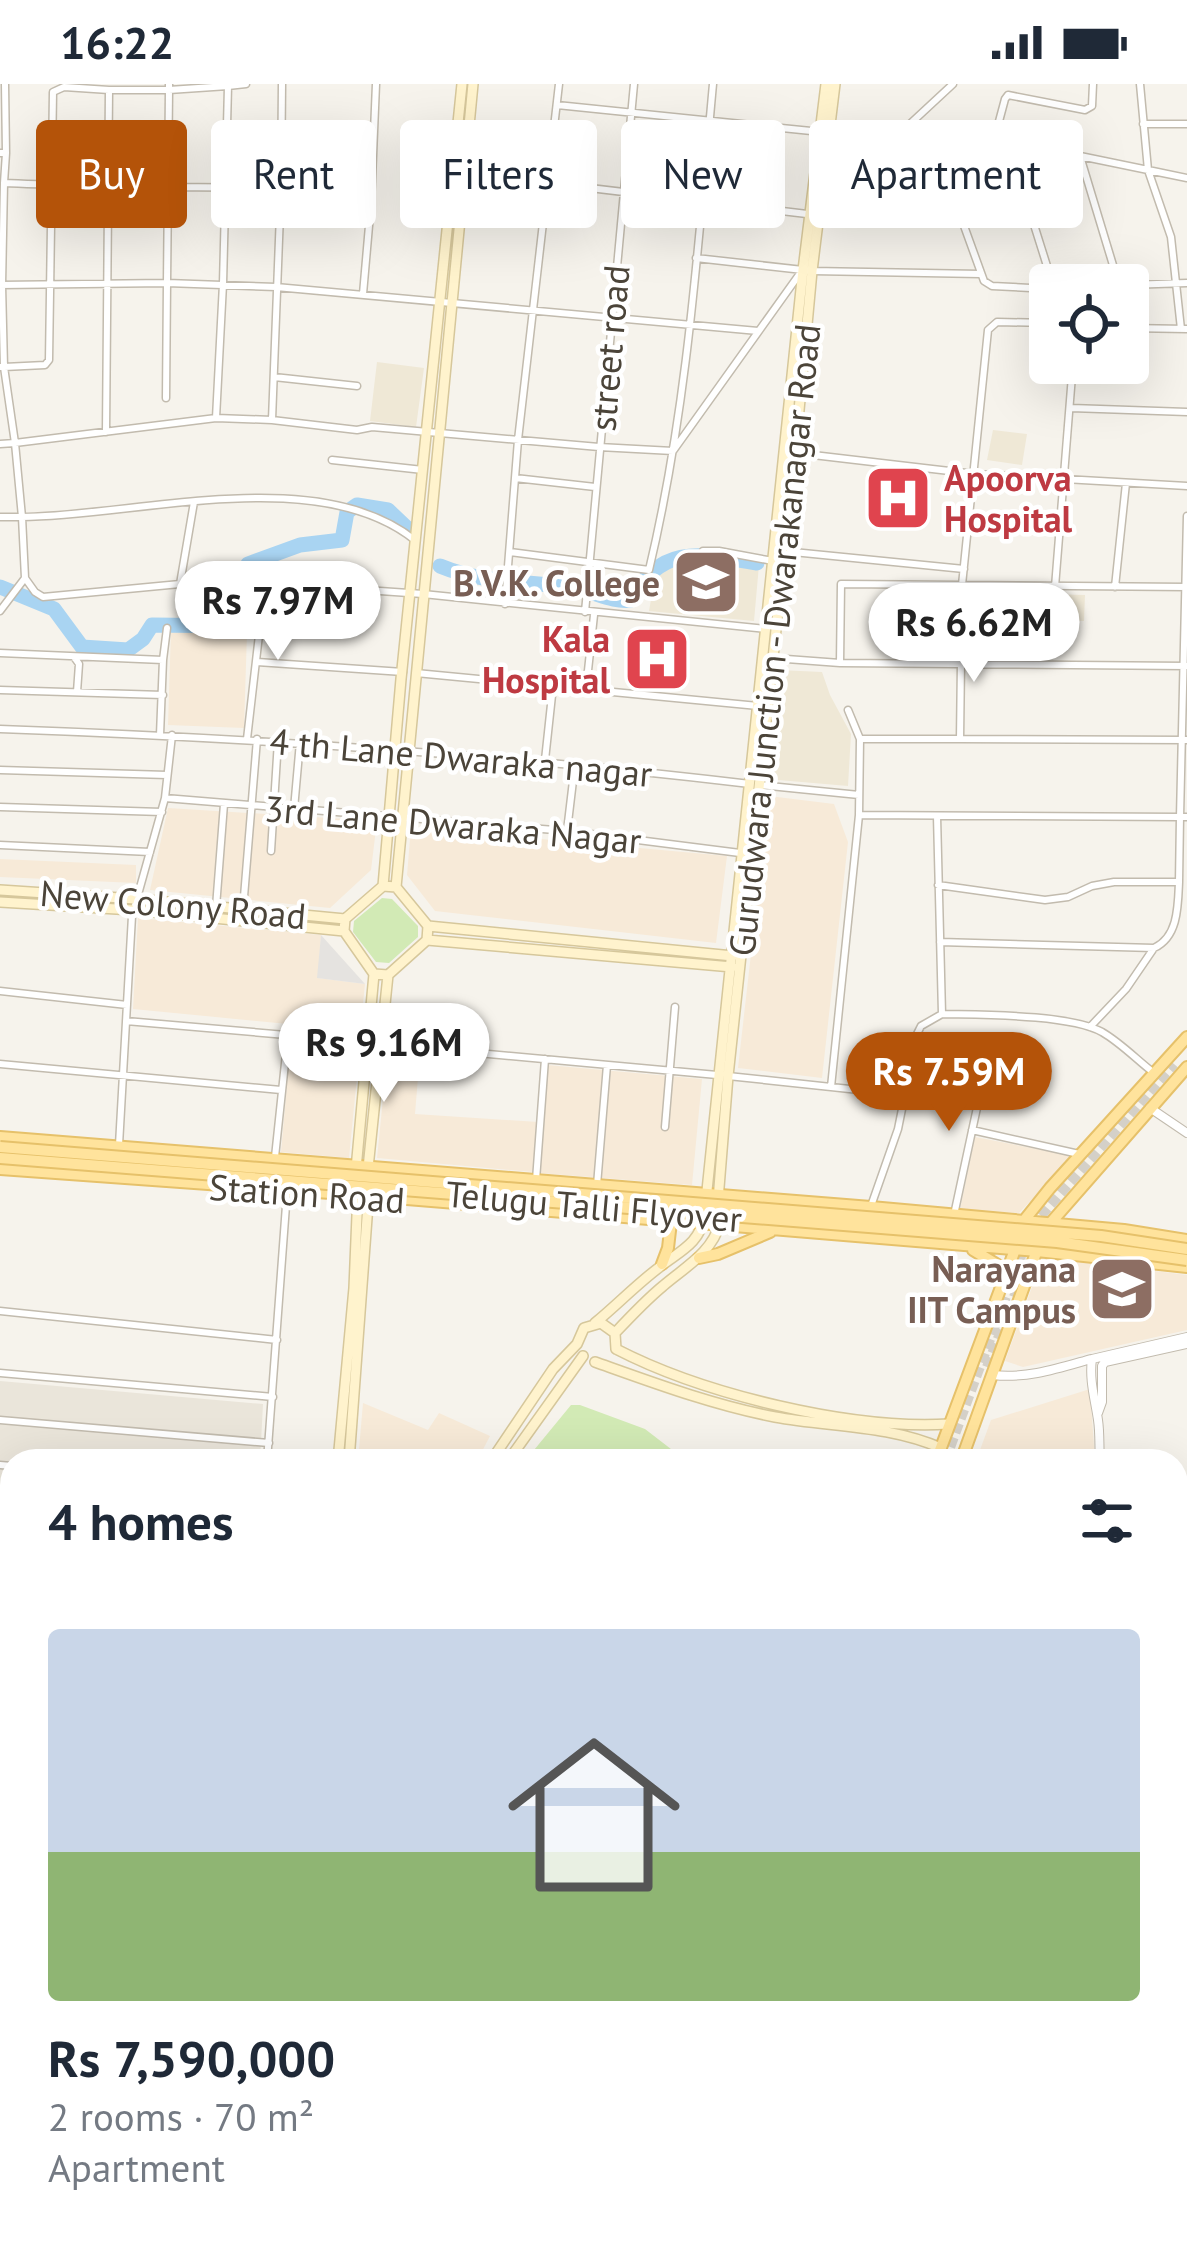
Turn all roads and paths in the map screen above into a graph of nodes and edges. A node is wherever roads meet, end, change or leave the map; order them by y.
1 (246, 84) edge
2 (282, 84) edge
3 (376, 84) edge
4 (462, 84) edge
5 (472, 84) edge
6 (559, 84) edge
7 (634, 84) edge
8 (712, 84) edge
9 (831, 84) edge
10 (953, 84) edge
11 (1093, 84) edge
12 (1140, 84) edge
13 (3, 85) edge
14 (228, 86) edge
15 (59, 87) edge
16 (169, 87) edge
17 (109, 90) junction
18 (557, 105) junction
19 (630, 112) junction
20 (53, 120) edge
21 (108, 120) edge
22 (169, 120) edge
23 (227, 120) edge
24 (282, 120) edge
25 (469, 120) edge
26 (555, 120) edge
27 (629, 120) edge
28 (709, 120) joint
29 (826, 120) edge
30 (914, 120) edge
31 (999, 120) edge
32 (1143, 124) junction
33 (1187, 124) edge
34 (3, 153) edge
35 (1083, 156) edge
36 (1083, 162) edge
37 (1148, 170) junction
38 (1187, 178) edge
39 (4, 183) junction
40 (36, 184) edge
41 (621, 220) edge
42 (2, 224) edge
43 (51, 228) edge
44 (107, 228) edge
45 (168, 228) edge
46 (224, 228) edge
47 (279, 228) edge
48 (457, 228) edge
49 (543, 228) edge
50 (699, 228) edge
51 (813, 228) edge
52 (965, 228) edge
53 (1034, 228) edge
54 (696, 258) junction
55 (1045, 264) edge
56 (1117, 264) edge
57 (807, 270) junction
58 (981, 274) junction
59 (106, 283) junction
60 (167, 283) junction
61 (1183, 283) edge
62 (50, 284) junction
63 (223, 284) junction
64 (1149, 284) edge
65 (1, 285) edge
66 (276, 287) junction
67 (1029, 287) edge
68 (363, 294) junction
69 (447, 304) junction
70 (535, 311) junction
71 (611, 317) junction
72 (1029, 323) edge
73 (690, 326) junction
74 (1149, 328) edge
75 (1184, 329) edge
76 (758, 331) junction
77 (2, 367) edge
78 (274, 377) junction
79 (1072, 384) edge
80 (357, 386) dead end
81 (166, 398) dead end
82 (1071, 408) junction
83 (1187, 412) edge
84 (216, 418) junction
85 (272, 420) junction
86 (106, 432) junction
87 (434, 434) junction
88 (518, 440) junction
89 (15, 443) junction
90 (0, 444) edge
91 (599, 447) junction
92 (673, 451) junction
93 (790, 452) junction
94 (332, 460) dead end
95 (424, 470) junction
96 (975, 474) junction
97 (515, 478) junction
98 (1065, 479) junction
99 (1126, 483) junction
100 (1187, 486) edge
101 (595, 487) junction
102 (194, 502) junction
103 (1187, 516) edge
104 (22, 517) junction
105 (0, 518) edge
106 (416, 542) junction
107 (703, 551) dead end
108 (783, 551) junction
109 (510, 552) junction
110 (773, 561) junction
111 (588, 562) junction
112 (964, 569) junction
113 (25, 578) junction
114 (266, 583) junction
115 (180, 584) junction
116 (962, 585) junction
117 (1055, 587) junction
118 (1115, 587) junction
119 (1185, 587) edge
120 (417, 594) junction
121 (506, 604) junction
122 (0, 610) edge
123 (590, 613) junction
124 (167, 628) dead end
125 (770, 629) junction
126 (0, 652) edge
127 (74, 657) junction
128 (767, 658) junction
129 (163, 660) junction
130 (256, 662) junction
131 (840, 663) junction
132 (961, 664) junction
133 (1185, 666) edge
134 (402, 671) junction
135 (415, 673) junction
136 (553, 686) junction
137 (586, 689) junction
138 (0, 690) edge
139 (76, 692) junction
140 (163, 695) junction
141 (758, 706) junction
142 (848, 710) dead end
143 (0, 729) edge
144 (160, 735) junction
145 (172, 735) junction
146 (247, 739) junction
147 (257, 739) junction
148 (960, 739) junction
149 (860, 740) junction
150 (1184, 740) edge
151 (278, 741) junction
152 (301, 742) junction
153 (401, 749) junction
154 (544, 761) junction
155 (575, 764) junction
156 (0, 770) edge
157 (167, 775) junction
158 (754, 784) junction
159 (859, 795) junction
160 (164, 799) junction
161 (224, 804) junction
162 (250, 806) junction
163 (0, 807) edge
164 (273, 808) junction
165 (294, 809) junction
166 (162, 812) junction
167 (859, 815) junction
168 (937, 816) junction
169 (389, 817) junction
170 (1184, 817) edge
171 (402, 818) junction
172 (567, 831) junction
173 (0, 845) edge
174 (150, 851) junction
175 (271, 851) dead end
176 (742, 854) junction
177 (1179, 882) junction
178 (938, 885) junction
179 (383, 886) junction
180 (396, 887) junction
181 (0, 890) edge
182 (0, 902) edge
183 (134, 904) junction
184 (216, 907) junction
185 (243, 909) junction
186 (344, 925) junction
187 (428, 926) junction
188 (427, 940) junction
189 (940, 942) junction
190 (1154, 948) junction
191 (735, 962) junction
192 (374, 974) junction
193 (388, 975) junction
194 (0, 991) edge
195 (127, 1005) junction
196 (675, 1007) dead end
197 (942, 1014) junction
198 (126, 1021) junction
199 (1090, 1027) junction
200 (287, 1035) junction
201 (1184, 1041) edge
202 (367, 1042) junction
203 (381, 1044) junction
204 (545, 1059) junction
205 (987, 1061) dead end
206 (1182, 1063) edge
207 (0, 1064) edge
208 (607, 1065) junction
209 (669, 1071) junction
210 (1154, 1073) junction
211 (124, 1074) junction
212 (723, 1076) junction
213 (831, 1087) junction
214 (281, 1090) junction
215 (905, 1095) junction
216 (1150, 1108) junction
217 (664, 1127) dead end
218 (971, 1130) junction
219 (1187, 1133) edge
220 (0, 1137) edge
221 (119, 1145) junction
222 (0, 1147) edge
223 (1081, 1155) junction
224 (0, 1157) edge
225 (275, 1159) junction
226 (362, 1165) junction
227 (0, 1169) edge
228 (536, 1180) junction
229 (597, 1185) junction
230 (287, 1192) junction
231 (363, 1196) junction
232 (712, 1196) junction
233 (871, 1207) junction
234 (954, 1215) junction
235 (1022, 1221) junction
236 (671, 1222) junction
237 (1048, 1223) junction
238 (703, 1225) junction
239 (720, 1226) junction
240 (773, 1231) junction
241 (1187, 1244) edge
242 (960, 1245) junction
243 (1016, 1250) junction
244 (1036, 1251) junction
245 (699, 1258) junction
246 (662, 1264) junction
247 (1187, 1264) edge
248 (1007, 1277) junction
249 (0, 1311) edge
250 (595, 1323) junction
251 (615, 1333) junction
252 (278, 1340) junction
253 (1187, 1341) edge
254 (578, 1344) junction
255 (1172, 1344) junction
256 (616, 1349) junction
257 (584, 1356) junction
258 (1092, 1359) junction
259 (595, 1362) junction
260 (0, 1373) edge
261 (993, 1376) junction
262 (273, 1397) junction
263 (1097, 1414) junction
264 (0, 1420) edge
265 (949, 1424) junction
266 (269, 1443) junction
267 (268, 1449) edge
268 (339, 1449) edge
269 (350, 1449) edge
270 (499, 1449) edge
271 (517, 1449) edge
272 (929, 1449) edge
273 (940, 1449) edge
274 (966, 1449) edge
275 (1099, 1449) edge

1 - 14 street
2 - 24 street
3 - 68 street
4 - 69 main road
5 - 25 main road
6 - 18 street
7 - 19 street, street road
8 - 28 street
9 - 29 main road, Gurudwara Junction - Dwarakanagar Road
10 - 30 street
11 - 31 street
12 - 32 street
13 - 34 street
14 - 16 street
14 - 23 street
15 - 17 street
15 - 20 street
16 - 17 street
16 - 22 street
17 - 21 street
18 - 19 street
18 - 26 street
19 - 27 street, street road
19 - 28 street
32 - 33 street
32 - 37 street
34 - 39 street
35 - 37 street
36 - 56 street
37 - 38 street
37 - 61 street
39 - 40 street
39 - 42 street
41 - 71 street, street road
42 - 65 street
43 - 62 street
44 - 59 street
45 - 60 street
46 - 63 street
47 - 66 street
48 - 69 main road
49 - 70 street
50 - 54 street
51 - 57 main road, Gurudwara Junction - Dwarakanagar Road
52 - 58 street
53 - 55 street
54 - 57 street
54 - 73 street
57 - 58 street
57 - 76 street
57 - 93 main road, Gurudwara Junction - Dwarakanagar Road
58 - 67 street
59 - 60 street
59 - 62 street
59 - 86 street
60 - 63 street
60 - 81 street
61 - 64 street
61 - 75 street
62 - 65 street
62 - 77 street
63 - 66 street
63 - 84 street
65 - 77 street
66 - 68 street
66 - 78 street
68 - 69 street
69 - 70 street
69 - 87 main road
70 - 71 street
70 - 88 street
71 - 73 street
71 - 91 street, street road
72 - 96 street
73 - 76 street
73 - 92 street
74 - 75 street
76 - 92 street
77 - 89 street
78 - 80 street
78 - 85 street
79 - 82 street
82 - 83 street
82 - 98 street
84 - 85 street
84 - 86 street
85 - 87 street
86 - 89 street
87 - 88 street
87 - 95 main road
87 - 120 main road
88 - 91 street
88 - 97 street
89 - 90 street
89 - 104 street
91 - 92 street
91 - 101 street, street road
92 - 111 street
93 - 96 street
93 - 108 main road, Gurudwara Junction - Dwarakanagar Road
93 - 110 main road, Gurudwara Junction - Dwarakanagar Road
94 - 95 street
95 - 106 main road
96 - 98 street
96 - 112 street
97 - 101 street
97 - 109 street
98 - 99 street
98 - 117 street
99 - 100 street
99 - 118 street
101 - 111 street, street road
102 - 104 street
102 - 106 street
102 - 115 street
103 - 119 street
104 - 105 street
104 - 113 street
106 - 120 main road
107 - 110 street
108 - 112 street
108 - 125 main road, Gurudwara Junction - Dwarakanagar Road
109 - 111 street
109 - 121 street
110 - 125 main road, Gurudwara Junction - Dwarakanagar Road
111 - 123 street, street road
112 - 116 street
113 - 115 street
113 - 122 street
114 - 115 street
114 - 120 street
114 - 130 street
116 - 117 street
116 - 131 street
116 - 132 street
117 - 118 street
118 - 119 street
119 - 133 street
120 - 121 street
120 - 134 main road
120 - 135 main road
121 - 123 street
123 - 125 street
123 - 137 street, street road
124 - 129 street
125 - 128 main road, Gurudwara Junction - Dwarakanagar Road
126 - 127 street
127 - 129 street
127 - 139 street
128 - 131 street
128 - 141 main road, Gurudwara Junction - Dwarakanagar Road
128 - 158 main road, Gurudwara Junction - Dwarakanagar Road
129 - 140 street
130 - 134 street
130 - 146 street
131 - 132 street
132 - 133 street
132 - 148 street
133 - 150 street
134 - 135 street
134 - 153 main road
135 - 136 street
135 - 153 main road
136 - 137 street
136 - 154 street
137 - 141 street
138 - 139 street
139 - 140 street
140 - 144 street
141 - 158 main road, Gurudwara Junction - Dwarakanagar Road
142 - 149 street
143 - 144 street, 4 th Lane Dwaraka nagar
144 - 145 street, 4 th Lane Dwaraka nagar
145 - 146 street, 4 th Lane Dwaraka nagar
145 - 157 street
146 - 147 street, 4 th Lane Dwaraka nagar
147 - 151 street, 4 th Lane Dwaraka nagar
147 - 162 street
148 - 149 street
148 - 150 street
149 - 159 street
150 - 170 street
151 - 152 street, 4 th Lane Dwaraka nagar
151 - 164 street
152 - 153 street, 4 th Lane Dwaraka nagar
152 - 165 street
153 - 154 street, 4 th Lane Dwaraka nagar
153 - 169 main road
153 - 171 main road
154 - 155 street, 4 th Lane Dwaraka nagar
155 - 158 street, 4 th Lane Dwaraka nagar
155 - 172 street
156 - 157 street
157 - 160 street
158 - 159 street, 4 th Lane Dwaraka nagar
158 - 176 main road, Gurudwara Junction - Dwarakanagar Road
158 - 191 main road, Gurudwara Junction - Dwarakanagar Road
159 - 167 street
160 - 161 street, 3rd Lane Dwaraka Nagar
160 - 166 street
161 - 162 street, 3rd Lane Dwaraka Nagar
161 - 184 street
162 - 164 street, 3rd Lane Dwaraka Nagar
162 - 185 street
163 - 166 street
164 - 165 street, 3rd Lane Dwaraka Nagar
164 - 175 street
165 - 169 street, 3rd Lane Dwaraka Nagar
166 - 174 street
167 - 168 street
167 - 213 street
168 - 170 street
168 - 178 street
169 - 171 street, 3rd Lane Dwaraka Nagar
169 - 179 main road
170 - 177 street
171 - 172 street, 3rd Lane Dwaraka Nagar
171 - 180 main road
172 - 176 street, 3rd Lane Dwaraka Nagar
173 - 174 street
174 - 183 street
176 - 191 main road, Gurudwara Junction - Dwarakanagar Road
177 - 178 street
177 - 190 street
178 - 189 street
179 - 180 main road
179 - 186 main road
180 - 187 main road
181 - 183 main road, New Colony Road
182 - 183 main road, New Colony Road
183 - 184 main road, New Colony Road
183 - 186 main road, New Colony Road
183 - 195 street
184 - 185 main road, New Colony Road
185 - 186 main road, New Colony Road
186 - 192 main road
187 - 188 main road
187 - 191 main road
188 - 191 main road
188 - 193 main road
189 - 190 street
189 - 197 street
190 - 199 street
191 - 212 main road, Gurudwara Junction - Dwarakanagar Road
192 - 193 main road
192 - 202 main road
193 - 203 main road
194 - 195 street
195 - 198 street
196 - 209 street
197 - 199 street
197 - 215 street
198 - 200 street
198 - 211 street
199 - 210 street
200 - 202 street
200 - 214 street
201 - 206 main road
201 - 210 main road
202 - 226 main road
203 - 204 street
203 - 226 main road
204 - 208 street
204 - 228 street
205 - 218 street
206 - 216 main road
207 - 211 street
208 - 209 street
208 - 229 street
209 - 212 street
209 - 217 street
210 - 223 main road
211 - 214 street
211 - 221 street
212 - 213 street
212 - 232 main road, Gurudwara Junction - Dwarakanagar Road
213 - 215 street
214 - 225 street
215 - 233 street
216 - 219 street
216 - 237 main road
218 - 223 street
218 - 234 street
220 - 221 main road
221 - 225 main road
222 - 241 main road, Telugu Talli Flyover, bridge
223 - 235 main road
224 - 247 main road, Telugu Talli Flyover, bridge
225 - 226 main road
226 - 228 main road
226 - 231 main road
227 - 230 main road, Station Road
228 - 229 main road
229 - 232 main road
230 - 231 main road, Station Road
230 - 252 street
231 - 236 main road, Station Road
231 - 268 main road
231 - 269 main road
232 - 233 main road
232 - 238 main road
232 - 239 main road
233 - 234 main road
234 - 235 main road
235 - 237 main road
235 - 243 main road
236 - 238 main road, Station Road
236 - 246 main road
237 - 241 main road
237 - 244 main road
238 - 239 main road, Station Road
238 - 246 main road
239 - 240 main road, Station Road
239 - 245 main road
240 - 242 main road, Station Road
240 - 245 main road
242 - 243 main road, Station Road
242 - 248 main road
243 - 244 main road, Station Road
243 - 248 main road
244 - 247 main road, Station Road
244 - 261 main road
245 - 251 main road
246 - 250 main road
248 - 265 main road
249 - 252 street
250 - 251 main road
250 - 254 main road
251 - 256 main road
252 - 262 street
253 - 255 street
254 - 257 main road
254 - 270 main road
255 - 258 street
255 - 263 street
256 - 259 main road
256 - 265 main road
257 - 259 main road
257 - 271 main road
258 - 261 street
258 - 263 street
259 - 272 main road
260 - 262 street
261 - 274 main road
262 - 266 street
263 - 275 street
264 - 266 street
265 - 273 main road
266 - 267 street

